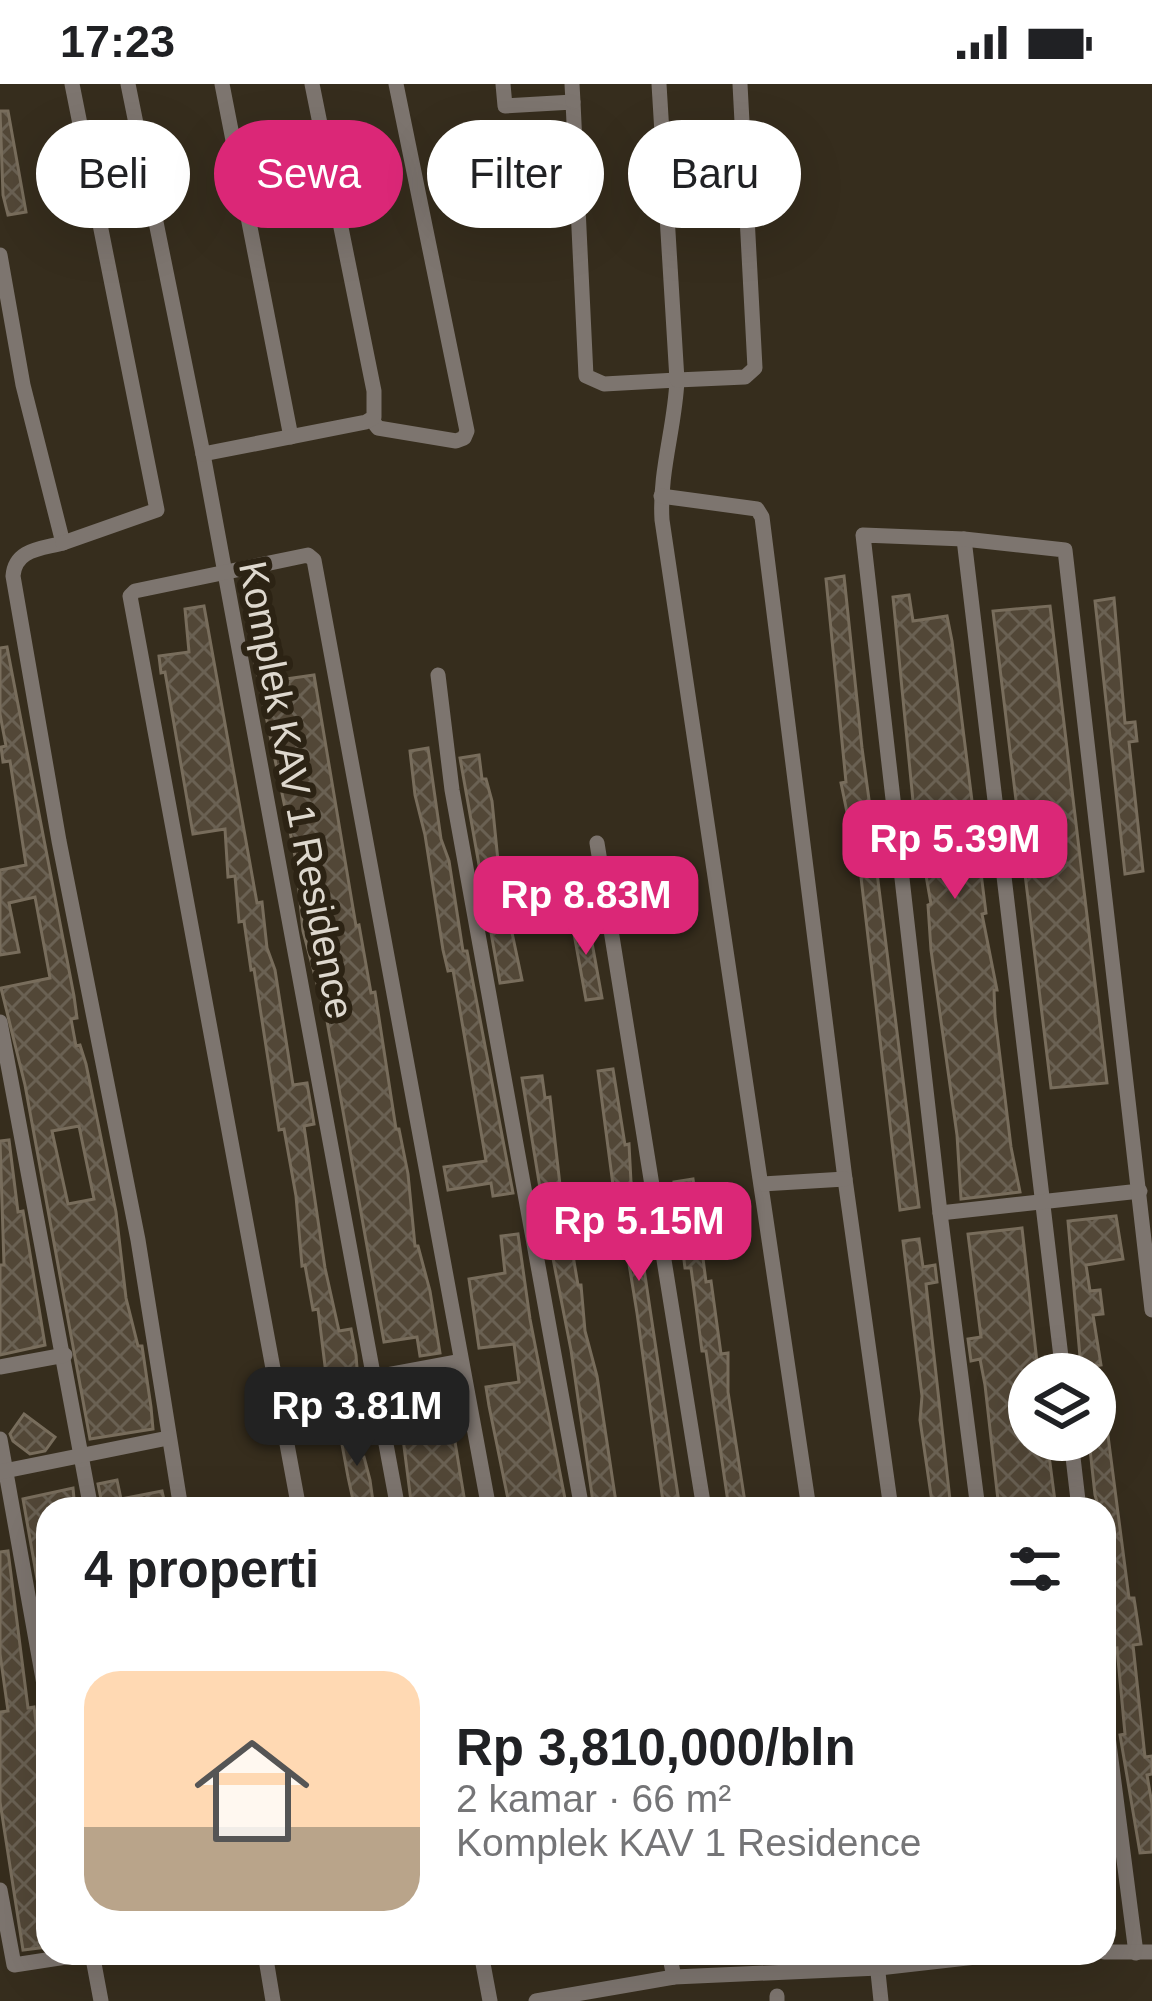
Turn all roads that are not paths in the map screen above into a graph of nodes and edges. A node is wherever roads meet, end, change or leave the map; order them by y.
1 (72, 84) edge
2 (128, 84) edge
3 (222, 84) edge
4 (312, 84) edge
5 (395, 84) edge
6 (503, 84) edge
7 (572, 84) edge
8 (659, 84) edge
9 (740, 84) edge
10 (573, 102) junction
11 (0, 255) edge
12 (677, 380) junction
13 (372, 420) junction
14 (291, 437) junction
15 (203, 454) junction
16 (662, 496) junction
17 (964, 539) junction
18 (63, 543) junction
19 (222, 574) junction
20 (438, 675) dead end
21 (597, 842) dead end
22 (0, 1022) edge
23 (844, 1179) junction
24 (762, 1184) junction
25 (1140, 1191) junction
26 (1042, 1201) junction
27 (940, 1213) junction
28 (1152, 1310) edge
29 (1060, 1353) edge
30 (65, 1355) junction
31 (461, 1361) junction
32 (0, 1367) edge
33 (374, 1376) junction
34 (278, 1395) junction
35 (168, 1438) junction
36 (0, 1439) edge
37 (82, 1459) junction
38 (1073, 1461) edge
39 (3, 1472) edge
40 (90, 1497) edge
41 (179, 1497) edge
42 (297, 1497) edge
43 (396, 1497) edge
44 (487, 1497) edge
45 (580, 1497) edge
46 (702, 1497) edge
47 (807, 1497) edge
48 (889, 1497) edge
49 (977, 1497) edge
50 (1078, 1497) edge
51 (36, 1644) edge
52 (1116, 1779) edge
53 (0, 1890) edge
54 (1144, 1952) edge
55 (36, 1962) edge
56 (94, 1965) edge
57 (267, 1965) edge
58 (483, 1965) edge
59 (671, 1965) edge
60 (773, 1965) edge
61 (830, 1965) edge
62 (877, 1965) edge
63 (774, 1971) junction
64 (674, 1978) junction
65 (100, 2001) edge
66 (274, 2001) edge
67 (490, 2001) edge
68 (536, 2001) edge
69 (880, 2001) edge

1 - 18 street
2 - 15 street, Komplek KAV 1 Residence
3 - 14 street
4 - 13 street
5 - 13 street
6 - 10 street
7 - 10 street
8 - 12 street
9 - 12 street
10 - 12 street
11 - 18 street
12 - 16 street
13 - 14 street
14 - 15 street
15 - 19 street, Komplek KAV 1 Residence
16 - 23 street
16 - 24 street
17 - 25 street
17 - 26 street
17 - 27 street
18 - 35 street
19 - 31 street
19 - 33 street, Komplek KAV 1 Residence
19 - 34 street
20 - 45 street
21 - 46 street
22 - 30 street
23 - 24 street
23 - 48 street
24 - 47 street
25 - 26 street
25 - 28 street
26 - 27 street
26 - 29 street
27 - 49 street
30 - 32 street
30 - 37 street
31 - 33 street
31 - 44 street
33 - 34 street
33 - 43 street, Komplek KAV 1 Residence
34 - 42 street
35 - 37 street
35 - 41 street
36 - 39 street
37 - 39 street
37 - 40 street
38 - 50 street
39 - 51 street
52 - 54 street
53 - 55 street
56 - 65 street
57 - 66 street
58 - 67 street
59 - 64 street
60 - 63 street
61 - 63 street
62 - 69 street
63 - 64 street
64 - 68 street

